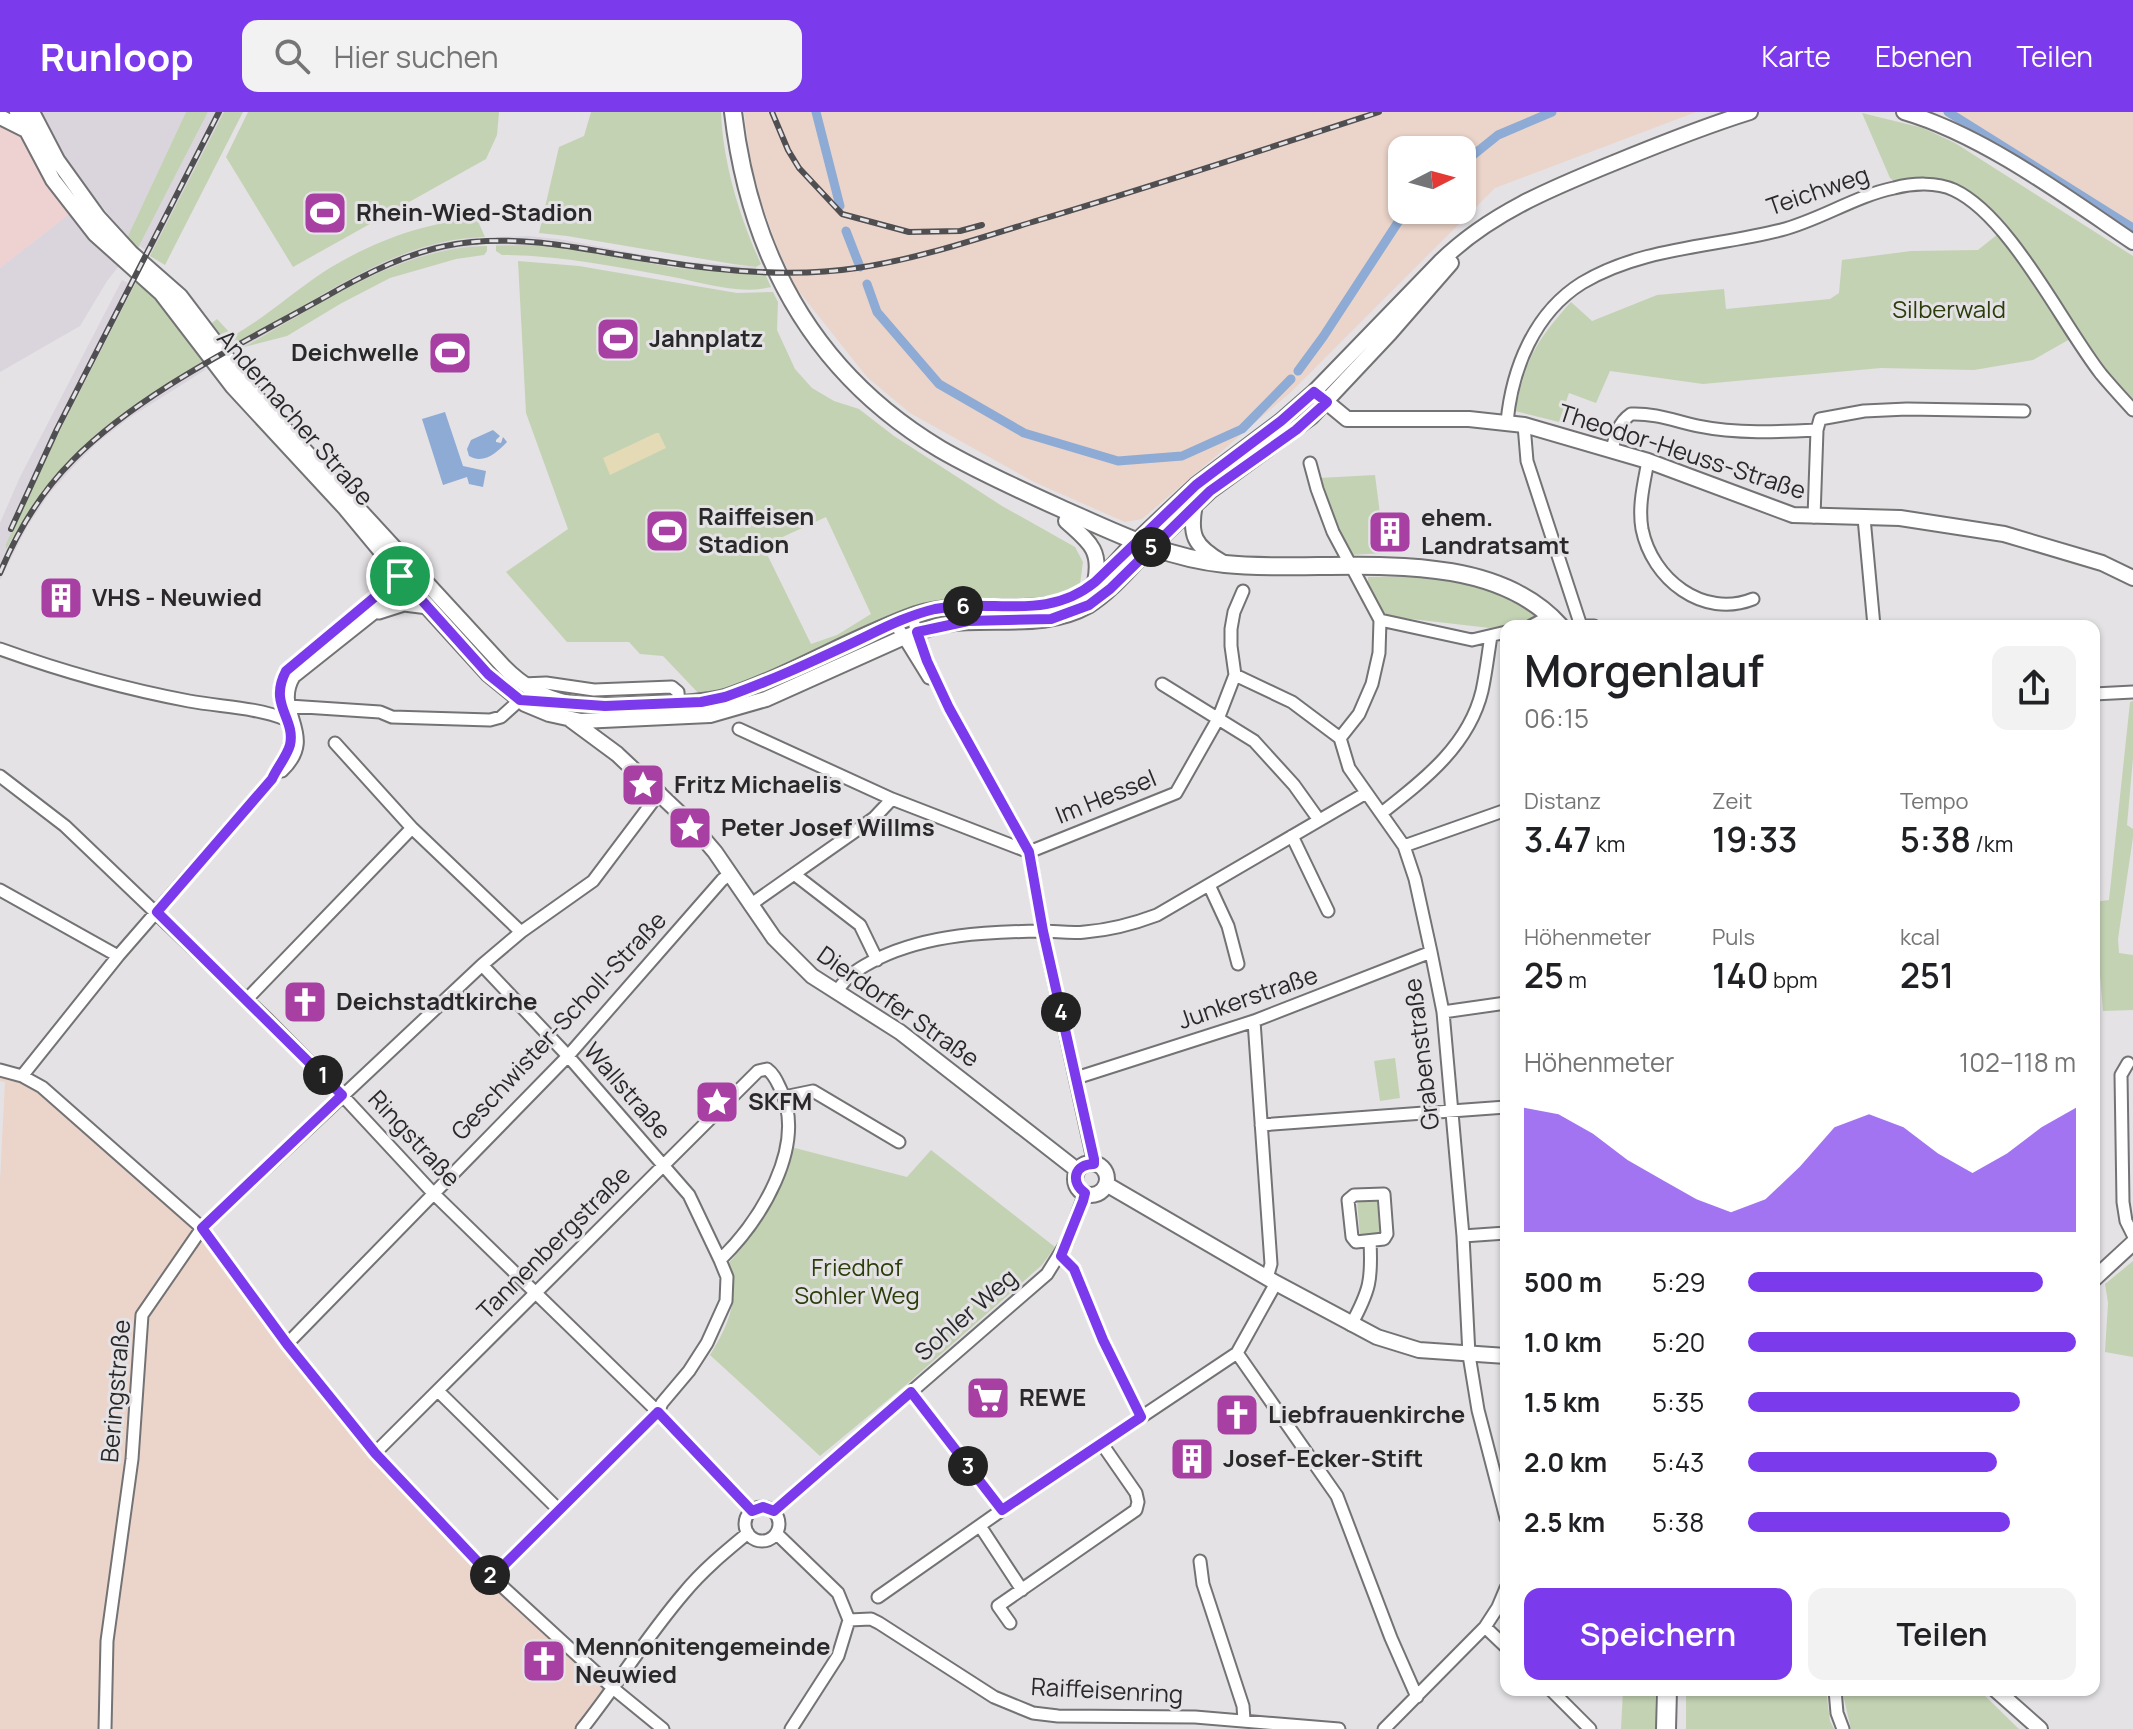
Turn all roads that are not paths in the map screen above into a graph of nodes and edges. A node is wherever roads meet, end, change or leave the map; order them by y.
1 (733, 112) edge
2 (1750, 112) edge
3 (1904, 112) edge
4 (0, 117) edge
5 (26, 118) edge
6 (1474, 235) junction
7 (2133, 242) edge
8 (1314, 392) junction
9 (1327, 402) junction
10 (2133, 410) edge
11 (2024, 411) dead end
12 (1507, 422) junction
13 (1524, 425) junction
14 (1817, 430) junction
15 (1612, 450) junction
16 (952, 456) junction
17 (1648, 461) junction
18 (1310, 463) dead end
19 (1195, 504) junction
20 (1814, 517) junction
21 (1864, 518) junction
22 (1066, 521) junction
23 (1139, 548) junction
24 (1225, 564) junction
25 (1347, 568) junction
26 (410, 576) junction
27 (2133, 578) edge
28 (1095, 582) junction
29 (1243, 591) dead end
30 (1753, 599) dead end
31 (428, 608) junction
32 (371, 615) junction
33 (912, 616) junction
34 (1380, 620) junction
35 (1554, 620) edge
36 (1579, 620) edge
37 (1873, 620) edge
38 (895, 623) junction
39 (917, 632) junction
40 (1500, 634) edge
41 (1491, 636) junction
42 (902, 638) junction
43 (0, 649) edge
44 (1235, 675) junction
45 (523, 684) junction
46 (1162, 684) dead end
47 (2133, 692) edge
48 (2100, 694) edge
49 (284, 700) junction
50 (520, 700) junction
51 (557, 702) junction
52 (679, 703) junction
53 (594, 706) junction
54 (949, 708) junction
55 (253, 709) junction
56 (269, 712) junction
57 (285, 719) junction
58 (668, 719) junction
59 (1218, 719) junction
60 (570, 720) junction
61 (606, 721) junction
62 (739, 729) dead end
63 (1340, 738) junction
64 (335, 743) dead end
65 (617, 754) junction
66 (0, 776) edge
67 (272, 779) junction
68 (660, 792) junction
69 (1366, 793) junction
70 (892, 799) junction
71 (1383, 812) junction
72 (1500, 812) edge
73 (1319, 820) junction
74 (412, 828) junction
75 (1292, 836) junction
76 (1404, 846) junction
77 (1029, 852) junction
78 (730, 874) junction
79 (794, 874) junction
80 (1209, 885) junction
81 (0, 890) edge
82 (750, 905) junction
83 (1328, 911) dead end
84 (157, 912) junction
85 (1043, 931) junction
86 (521, 932) junction
87 (1431, 952) junction
88 (118, 956) junction
89 (877, 960) junction
90 (1238, 964) dead end
91 (482, 965) junction
92 (837, 992) junction
93 (246, 1000) junction
94 (1500, 1004) edge
95 (1443, 1012) junction
96 (1254, 1021) junction
97 (568, 1056) junction
98 (2128, 1063) dead end
99 (0, 1070) edge
100 (22, 1076) junction
101 (1076, 1078) junction
102 (342, 1095) junction
103 (784, 1097) junction
104 (1500, 1107) edge
105 (1451, 1110) junction
106 (1261, 1125) junction
107 (899, 1142) dead end
108 (1094, 1164) junction
109 (663, 1166) junction
110 (1077, 1170) junction
111 (1106, 1184) junction
112 (433, 1193) junction
113 (1085, 1193) junction
114 (202, 1228) junction
115 (1500, 1233) edge
116 (2133, 1235) edge
117 (1463, 1236) junction
118 (1370, 1241) junction
119 (2133, 1243) edge
120 (1061, 1256) junction
121 (720, 1260) junction
122 (2100, 1273) edge
123 (1271, 1281) junction
124 (535, 1290) junction
125 (1351, 1325) junction
126 (287, 1344) junction
127 (1237, 1353) junction
128 (1469, 1355) junction
129 (1500, 1356) edge
130 (438, 1391) junction
131 (911, 1392) junction
132 (658, 1412) junction
133 (1141, 1417) junction
134 (1102, 1444) junction
135 (375, 1453) junction
136 (1500, 1495) edge
137 (558, 1509) junction
138 (1002, 1510) junction
139 (752, 1511) junction
140 (774, 1511) junction
141 (980, 1526) junction
142 (748, 1533) junction
143 (777, 1534) junction
144 (1200, 1561) dead end
145 (492, 1577) junction
146 (1022, 1590) junction
147 (878, 1597) dead end
148 (1500, 1602) edge
149 (848, 1614) junction
150 (1010, 1623) dead end
151 (1485, 1627) junction
152 (1500, 1641) edge
153 (614, 1689) junction
154 (1557, 1696) edge
155 (1836, 1696) edge
156 (2003, 1696) edge
157 (1417, 1697) junction
158 (1673, 1699) edge
159 (1244, 1720) junction
160 (105, 1729) edge
161 (582, 1729) edge
162 (663, 1729) edge
163 (791, 1729) edge
164 (1339, 1729) edge
165 (1384, 1729) edge
166 (1590, 1729) edge
167 (1666, 1729) edge
168 (1678, 1729) edge
169 (1843, 1729) edge
170 (2040, 1729) edge

1 - 16 main road
2 - 6 street
3 - 7 street
4 - 5 street
5 - 26 street, Andernacher Straße
6 - 8 street
6 - 9 street
8 - 9 street, Theodor-Heuss-Straße
8 - 23 street
9 - 12 street, Theodor-Heuss-Straße
9 - 19 street
10 - 12 street, Teichweg
11 - 14 street
12 - 13 street, Theodor-Heuss-Straße
13 - 15 street, Theodor-Heuss-Straße
13 - 36 street
14 - 15 street
14 - 20 street
15 - 17 street, Theodor-Heuss-Straße
16 - 22 main road
16 - 23 main road
17 - 20 street, Theodor-Heuss-Straße
17 - 30 street
18 - 25 street
19 - 23 street
19 - 24 street
20 - 21 street, Theodor-Heuss-Straße
21 - 27 street, Theodor-Heuss-Straße
21 - 37 street
22 - 23 main road
22 - 28 street
23 - 24 main road
23 - 25 main road
23 - 28 street, Andernacher Straße
23 - 39 street, Andernacher Straße
24 - 25 main road
25 - 34 street
25 - 35 main road
26 - 31 street, Andernacher Straße
26 - 32 street
26 - 45 street, Andernacher Straße
26 - 49 street
28 - 33 street, Andernacher Straße
29 - 44 street, Im Hessel
31 - 32 street
31 - 50 street, Andernacher Straße
32 - 49 street
33 - 38 street, Andernacher Straße
33 - 39 street
34 - 41 street
34 - 63 street
38 - 42 street
38 - 52 street, Andernacher Straße
39 - 42 street, Andernacher Straße
39 - 54 street
40 - 41 street
41 - 71 street
42 - 54 street
42 - 58 street, Andernacher Straße
43 - 55 street
44 - 59 street, Im Hessel
44 - 63 street
45 - 51 street, Andernacher Straße
45 - 52 street
46 - 59 street
47 - 48 street
49 - 50 street
49 - 55 street
49 - 56 street
49 - 57 street
49 - 67 street
50 - 51 street
50 - 60 street, Andernacher Straße
51 - 53 street, Andernacher Straße
52 - 53 street, Andernacher Straße
52 - 58 street
53 - 61 street
54 - 77 street
55 - 56 street
56 - 57 street
57 - 67 street
58 - 61 street, Andernacher Straße
59 - 73 street
59 - 77 street, Im Hessel
60 - 61 street, Andernacher Straße
60 - 65 street, Dierdorfer Straße
61 - 65 street
62 - 70 street
63 - 69 street, Grabenstraße
64 - 74 street
65 - 68 street, Dierdorfer Straße
66 - 84 street, Ringstraße
67 - 84 street
68 - 78 street, Dierdorfer Straße
68 - 86 street, Beringstraße
69 - 71 street, Grabenstraße
69 - 73 street
70 - 77 street
70 - 79 street
71 - 76 street, Grabenstraße
72 - 76 street
73 - 75 street
74 - 86 street
74 - 93 street
75 - 80 street
75 - 83 street
76 - 87 street, Grabenstraße
77 - 85 street
78 - 82 street, Dierdorfer Straße
78 - 97 street, Geschwister-Scholl-Straße
79 - 82 street
79 - 89 street
80 - 85 street
80 - 90 street
81 - 88 street
82 - 92 street, Dierdorfer Straße
84 - 88 street
84 - 93 street, Ringstraße
85 - 89 street
85 - 101 street
86 - 91 street, Beringstraße
87 - 95 street, Grabenstraße
87 - 96 street, Junkerstraße
88 - 100 street
89 - 92 street
91 - 97 street, Wallstraße
91 - 102 street, Beringstraße
92 - 110 street, Dierdorfer Straße
93 - 102 street, Ringstraße
94 - 95 street
95 - 105 street, Grabenstraße
96 - 101 street, Junkerstraße
96 - 106 street
97 - 109 street, Wallstraße
97 - 112 street, Geschwister-Scholl-Straße
98 - 116 street
99 - 100 street
100 - 114 street
101 - 108 street
102 - 112 street, Ringstraße
102 - 114 street, Beringstraße
103 - 107 street
103 - 109 street, Tannenbergstraße
103 - 121 street
104 - 105 street
105 - 106 street
105 - 117 street, Grabenstraße
106 - 123 street
108 - 110 street
108 - 111 street
109 - 121 street, Wallstraße
109 - 124 street, Tannenbergstraße
110 - 113 street
111 - 113 street
111 - 123 street
112 - 124 street, Ringstraße
112 - 126 street, Geschwister-Scholl-Straße
113 - 120 street, Sohler Weg
114 - 126 street
114 - 160 street, Beringstraße
115 - 117 street
117 - 128 street, Grabenstraße
118 - 118 street
118 - 125 street
119 - 122 street
120 - 131 street, Sohler Weg
120 - 133 street
121 - 132 street, Wallstraße
123 - 125 street
123 - 127 street
124 - 130 street, Tannenbergstraße
124 - 132 street, Ringstraße
125 - 128 street
126 - 135 street
127 - 133 street
127 - 157 street
128 - 129 street
128 - 136 street, Grabenstraße
130 - 135 street, Tannenbergstraße
130 - 137 street
131 - 138 street
131 - 140 street, Sohler Weg
132 - 137 street, Wallstraße
132 - 139 street, Ringstraße
133 - 134 street
134 - 138 street
134 - 146 street
135 - 145 street
137 - 145 street, Wallstraße
138 - 141 street
139 - 140 street
139 - 142 street
140 - 143 street
141 - 146 street
141 - 147 street
142 - 143 street
142 - 153 street
143 - 149 street
144 - 159 street
145 - 153 street
146 - 150 street
148 - 151 street
149 - 159 street, Raiffeisenring
149 - 163 street
151 - 152 street
151 - 157 street
153 - 161 street
153 - 162 street
154 - 166 street
155 - 169 street
156 - 170 street
157 - 165 street
158 - 167 highway
158 - 168 highway
159 - 164 street, Raiffeisenring

